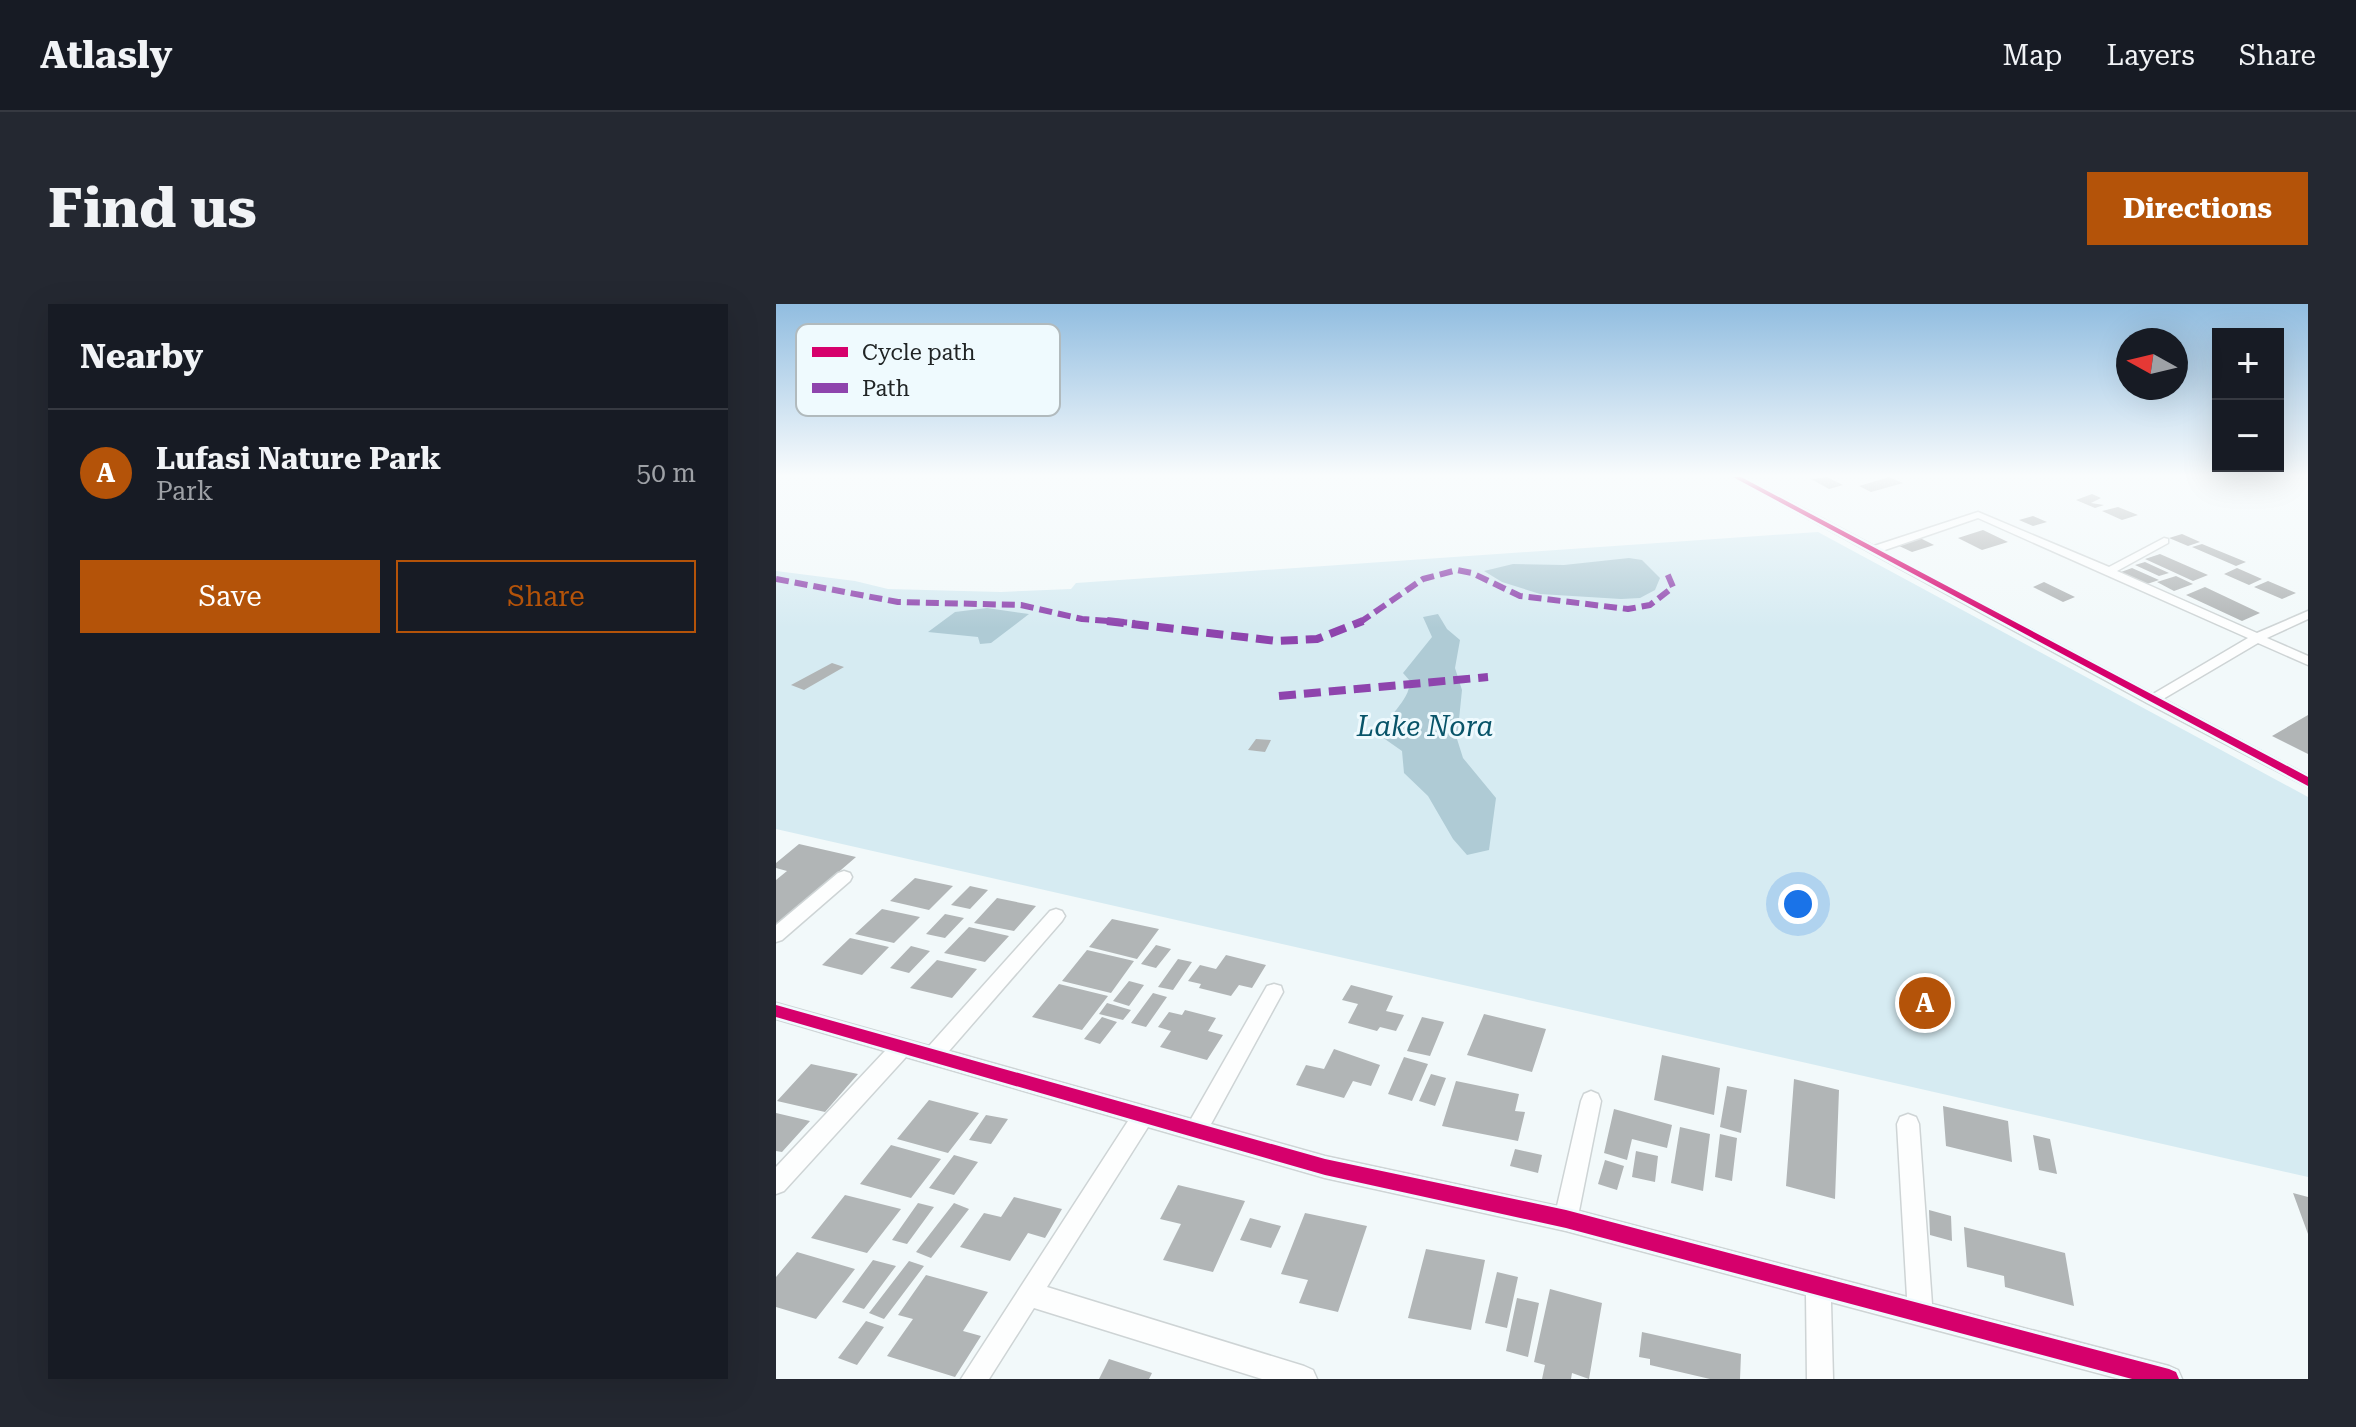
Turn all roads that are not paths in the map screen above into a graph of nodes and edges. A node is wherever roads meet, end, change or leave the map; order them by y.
1 (1831, 527) edge
2 (1942, 527) edge
3 (2006, 527) edge
4 (2164, 541) dead end
5 (1874, 550) junction
6 (2109, 571) junction
7 (2308, 615) edge
8 (2257, 638) junction
9 (2308, 661) edge
10 (2152, 700) junction
11 (2308, 782) edge
12 (844, 877) dead end
13 (1056, 916) dead end
14 (776, 935) edge
15 (1274, 992) dead end
16 (776, 1011) edge
17 (901, 1048) junction
18 (932, 1057) junction
19 (1591, 1101) dead end
20 (1144, 1115) junction
21 (1908, 1124) dead end
22 (1196, 1130) junction
23 (776, 1183) edge
24 (1566, 1219) junction
25 (1818, 1285) junction
26 (1029, 1294) junction
27 (1920, 1312) junction
28 (974, 1379) edge
29 (1304, 1379) edge
30 (1820, 1379) edge
31 (2169, 1379) edge

1 - 5 street
2 - 5 street
3 - 6 street
4 - 6 street
5 - 10 street
6 - 8 street
7 - 8 street
8 - 9 street
8 - 10 street
10 - 11 street
12 - 14 street
13 - 18 street
15 - 22 street
16 - 17 street
17 - 18 street
17 - 23 street
18 - 20 street
19 - 24 street
20 - 22 street
20 - 26 street
21 - 27 street
22 - 24 street
24 - 25 street
25 - 27 street
25 - 30 street
26 - 28 street
26 - 29 street
27 - 31 street

